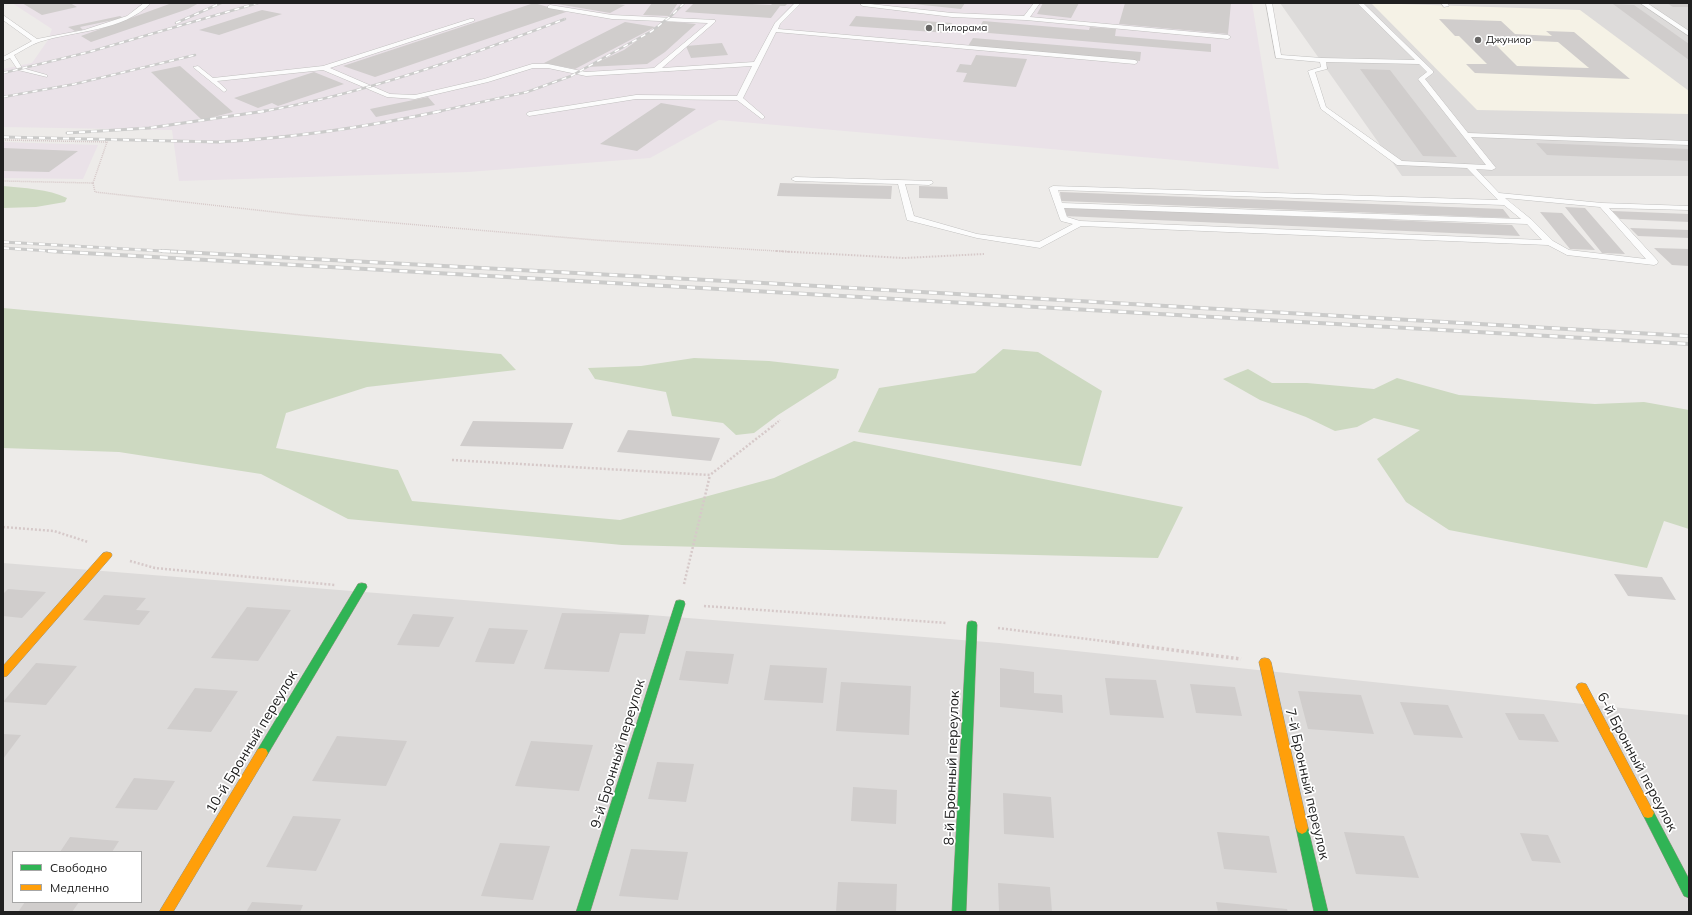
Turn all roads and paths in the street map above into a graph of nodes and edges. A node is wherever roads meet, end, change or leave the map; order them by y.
1 (148, 3) edge
2 (798, 3) edge
3 (1037, 3) edge
4 (1269, 3) edge
5 (1360, 3) edge
6 (1643, 3) edge
7 (863, 4) dead end
8 (550, 6) dead end
9 (3, 17) edge
10 (1026, 18) junction
11 (472, 20) dead end
12 (775, 30) junction
13 (1689, 34) edge
14 (1228, 37) dead end
15 (36, 41) junction
16 (11, 56) junction
17 (3, 58) edge
18 (1322, 60) junction
19 (1135, 62) dead end
20 (1421, 62) junction
21 (757, 64) junction
22 (196, 67) dead end
23 (324, 68) junction
24 (656, 70) junction
25 (45, 76) dead end
26 (212, 80) junction
27 (224, 90) dead end
28 (739, 98) junction
29 (529, 114) dead end
30 (762, 117) dead end
31 (1466, 135) junction
32 (3, 140) edge
33 (1689, 143) edge
34 (1469, 166) junction
35 (795, 179) dead end
36 (3, 181) edge
37 (901, 182) junction
38 (93, 183) junction
39 (929, 183) dead end
40 (1497, 195) junction
41 (1506, 204) junction
42 (1058, 205) junction
43 (1602, 205) junction
44 (1689, 208) edge
45 (1529, 222) junction
46 (1080, 223) junction
47 (1550, 243) junction
48 (988, 253) dead end
49 (780, 420) dead end
50 (452, 460) dead end
51 (710, 475) junction
52 (3, 527) edge
53 (107, 555) junction
54 (362, 587) joint
55 (680, 604) junction
56 (972, 625) junction
57 (1265, 662) joint
58 (3, 673) edge
59 (1582, 687) dead end
60 (1689, 892) edge
61 (166, 912) edge
62 (583, 912) edge
63 (960, 912) edge
64 (1322, 912) edge

1 - 15 lane
2 - 12 lane
3 - 10 lane
4 - 18 lane
5 - 20 lane
6 - 13 lane
7 - 10 lane
8 - 24 lane
9 - 15 lane
10 - 14 lane
11 - 23 lane
12 - 19 lane
12 - 21 lane
15 - 16 lane
16 - 17 lane
16 - 25 lane
18 - 20 lane
18 - 34 lane
20 - 31 lane
21 - 24 lane
21 - 28 lane
22 - 26 lane
23 - 24 lane
23 - 26 lane
26 - 27 lane
28 - 29 lane
28 - 30 lane
31 - 33 lane
31 - 34 lane
32 - 38 path
34 - 40 lane
35 - 37 lane
36 - 38 path
37 - 39 lane
37 - 46 lane
38 - 48 path
40 - 41 lane
40 - 43 lane
41 - 42 lane
41 - 45 lane
42 - 45 lane
42 - 46 lane
43 - 44 lane
43 - 47 lane
45 - 47 lane
46 - 47 lane
49 - 51 path
50 - 51 path
51 - 55 path
52 - 53 path
53 - 54 path
53 - 58 street
54 - 61 street, 10-й Бронный переулок
55 - 56 path
55 - 62 street, 9-й Бронный переулок
56 - 57 path
56 - 63 street, 8-й Бронный переулок
57 - 64 street, 7-й Бронный переулок
59 - 60 street, 6-й Бронный переулок

